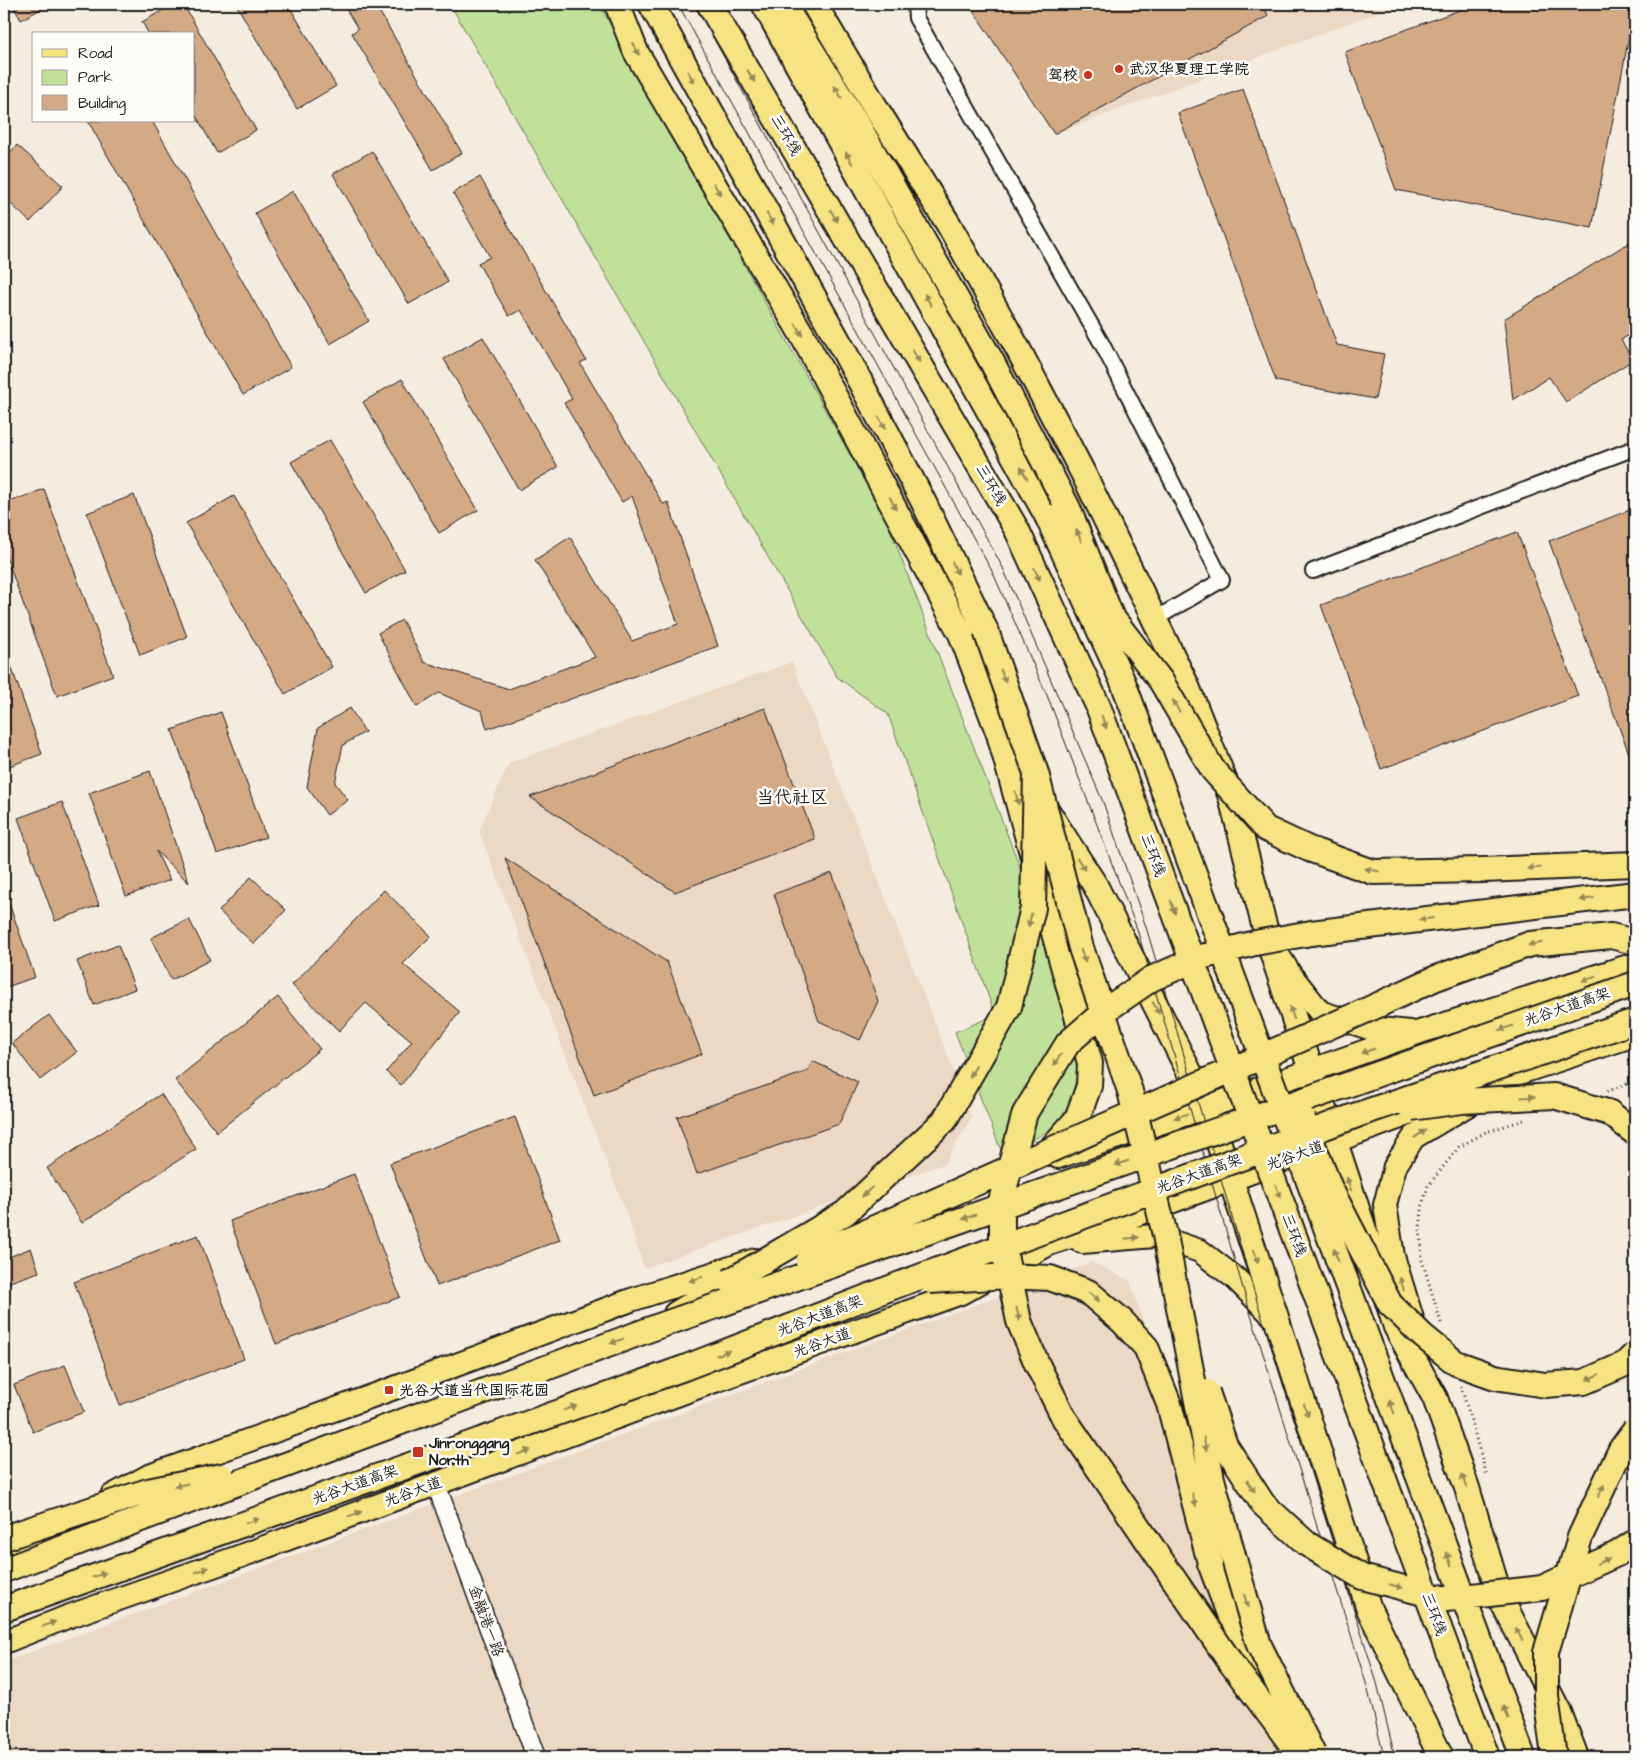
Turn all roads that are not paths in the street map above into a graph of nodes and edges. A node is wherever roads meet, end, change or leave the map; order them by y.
1 (617, 4) edge
2 (634, 4) edge
3 (651, 4) edge
4 (709, 4) edge
5 (764, 4) edge
6 (783, 4) edge
7 (814, 4) edge
8 (915, 4) edge
9 (828, 28) junction
10 (679, 54) junction
11 (935, 261) junction
12 (834, 334) junction
13 (1635, 448) edge
14 (874, 469) junction
15 (1313, 571) dead end
16 (1111, 616) junction
17 (1155, 619) junction
18 (999, 734) junction
19 (1036, 773) junction
20 (1635, 864) edge
21 (1635, 894) edge
22 (1268, 940) junction
23 (1635, 942) edge
24 (1635, 964) edge
25 (1635, 984) edge
26 (1635, 1021) edge
27 (1420, 1032) junction
28 (1635, 1035) edge
29 (1312, 1070) junction
30 (1525, 1072) junction
31 (1206, 1107) junction
32 (1358, 1115) junction
33 (1635, 1133) edge
34 (1335, 1141) junction
35 (1038, 1163) junction
36 (1230, 1179) junction
37 (1049, 1244) junction
38 (903, 1283) junction
39 (757, 1292) junction
40 (1175, 1293) junction
41 (1277, 1320) junction
42 (656, 1327) junction
43 (1635, 1354) edge
44 (1435, 1398) junction
45 (1635, 1422) edge
46 (1635, 1430) edge
47 (1621, 1449) junction
48 (298, 1461) junction
49 (436, 1484) junction
50 (4, 1538) edge
51 (1635, 1542) edge
52 (4, 1554) edge
53 (4, 1570) edge
54 (4, 1609) edge
55 (4, 1642) edge
56 (1305, 1756) edge
57 (536, 1757) edge
58 (1441, 1757) edge
59 (1487, 1757) edge
60 (1523, 1757) edge
61 (1554, 1757) edge
62 (1576, 1757) edge

1 -> 14 highway
2 - 10 highway
3 - 10 highway
4 -> 59 highway, 三环线, bridge
60 -> 5 highway, bridge
11 -> 6 highway
7 - 9 highway
8 - 17 street
9 - 11 highway
9 - 17 highway
10 -> 12 highway
16 -> 11 highway, bridge
12 - 14 highway
12 -> 19 highway, bridge
13 - 15 street
14 -> 18 highway
20 -> 16 highway, bridge
43 -> 16 highway, bridge
17 - 22 highway
18 -> 31 highway
18 -> 35 highway
19 -> 40 highway, bridge
19 -> 42 highway, bridge
21 -> 56 highway, bridge
22 - 27 main road
29 -> 22 highway
23 -> 39 highway, bridge
24 -> 27 main road
25 -> 39 highway, 光谷大道高架, bridge
26 - 32 highway, 光谷大道高架, bridge
27 -> 29 main road
28 - 30 main road, 光谷大道
29 - 31 main road
29 - 34 highway
30 - 34 main road, 光谷大道
44 -> 30 main road
31 -> 35 main road
31 - 36 highway
32 -> 33 highway, bridge
32 - 38 highway, 光谷大道高架, bridge
34 - 36 main road, 光谷大道
44 -> 34 highway
35 -> 52 main road
36 - 37 main road, 光谷大道
36 -> 41 highway
37 -> 41 main road
49 -> 37 main road, 光谷大道
54 -> 38 highway, 光谷大道高架, bridge
38 -> 56 highway, bridge
39 - 42 highway, 光谷大道高架, bridge
40 -> 51 highway, bridge
40 -> 56 highway, bridge
41 -> 58 highway
42 -> 48 highway, 光谷大道高架, bridge
62 -> 44 highway
45 - 47 highway, bridge
46 - 47 highway, bridge
61 -> 47 highway, bridge
48 -> 50 highway, bridge
48 - 53 highway, 光谷大道高架, bridge
55 -> 49 main road, 光谷大道
49 - 57 street, 金融港一路

